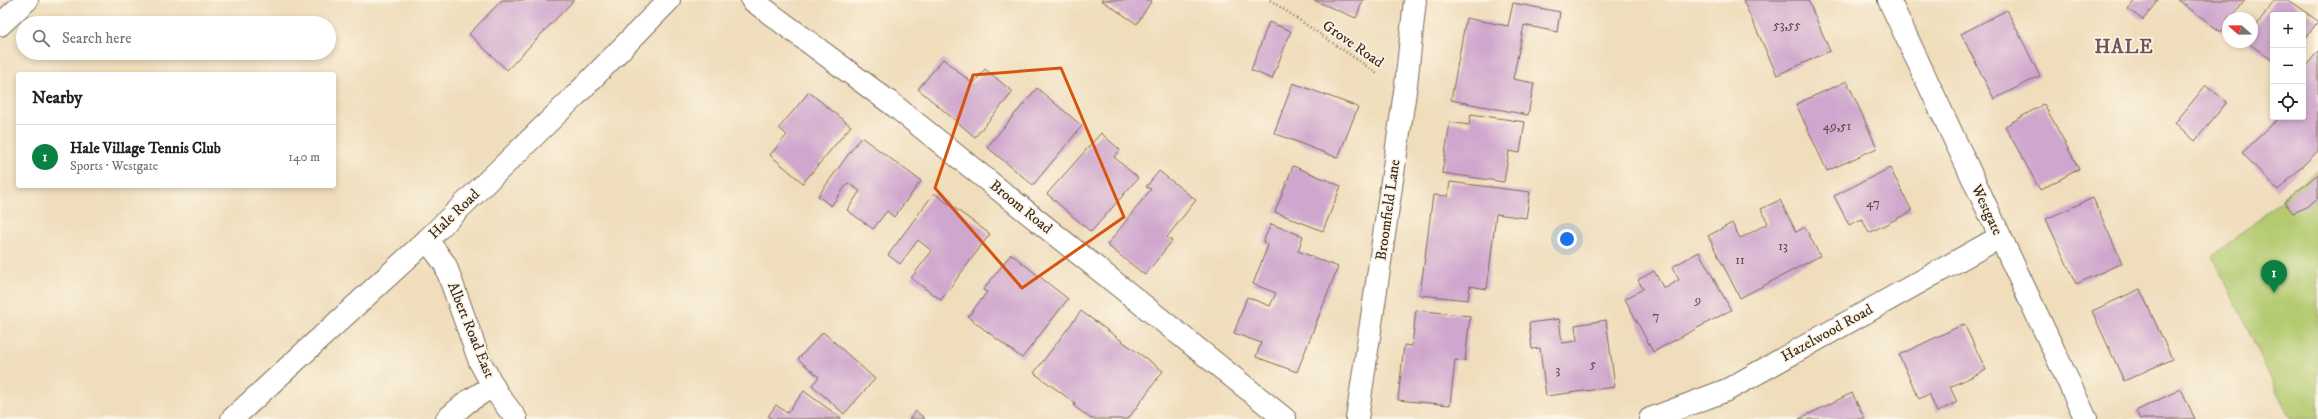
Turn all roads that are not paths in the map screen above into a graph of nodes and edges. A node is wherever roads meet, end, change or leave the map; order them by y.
1 (27, 0) edge
2 (668, 0) edge
3 (752, 0) edge
4 (1415, 0) edge
5 (1889, 0) edge
6 (0, 25) edge
7 (2000, 237) junction
8 (427, 240) junction
9 (493, 386) junction
10 (232, 419) edge
11 (447, 419) edge
12 (516, 419) edge
13 (1285, 419) edge
14 (1357, 419) edge
15 (1650, 419) edge
16 (2086, 419) edge

1 - 6 street
2 - 8 street, Hale Road
3 - 13 street, Broom Road
4 - 14 street, Broomfield Lane
5 - 7 street, Westgate
7 - 15 street, Hazelwood Road
7 - 16 street, Westgate
8 - 9 street, Albert Road East
8 - 10 street, Hale Road
9 - 11 street
9 - 12 street, Albert Road East

